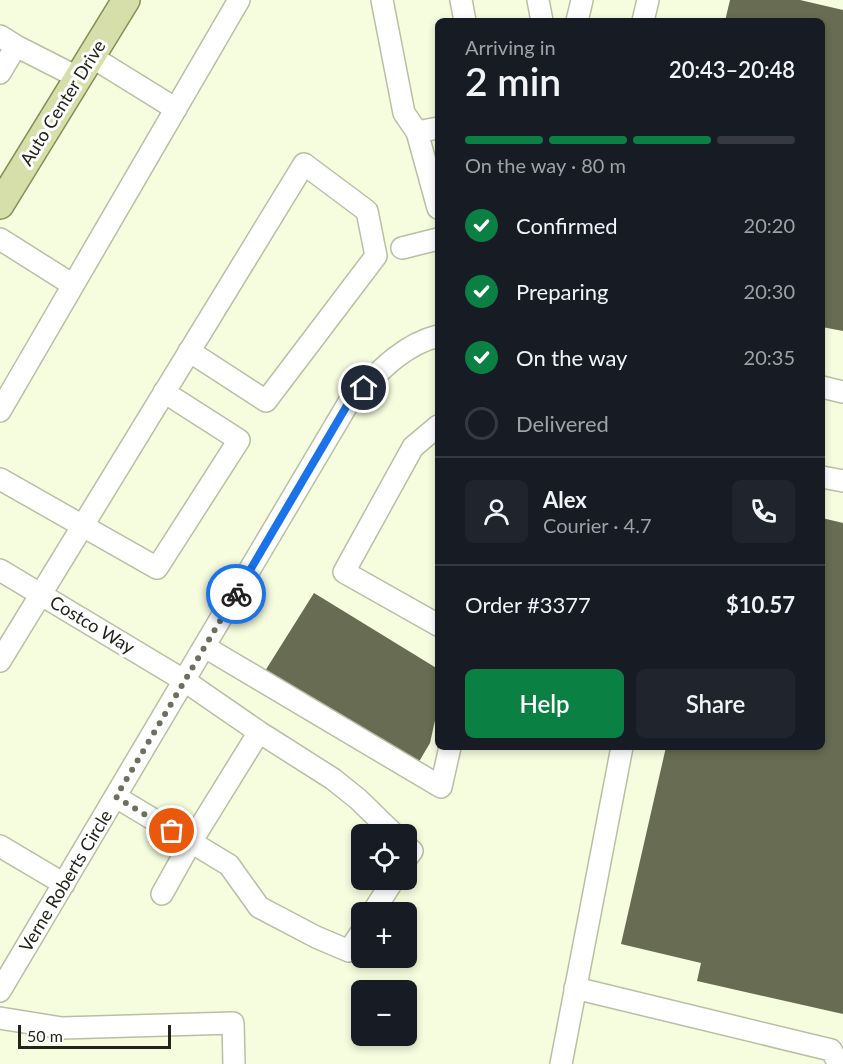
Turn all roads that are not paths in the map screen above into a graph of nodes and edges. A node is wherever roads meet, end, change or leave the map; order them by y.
1 (126, 0) edge
2 (239, 0) edge
3 (382, 0) edge
4 (461, 0) edge
5 (538, 0) edge
6 (582, 0) edge
7 (648, 0) edge
8 (464, 18) edge
9 (541, 18) edge
10 (578, 18) edge
11 (645, 18) edge
12 (8, 41) edge
13 (85, 68) junction
14 (0, 73) edge
15 (176, 109) junction
16 (435, 129) edge
17 (417, 132) junction
18 (435, 197) edge
19 (0, 206) edge
20 (0, 239) edge
21 (435, 240) edge
22 (402, 248) dead end
23 (73, 285) junction
24 (435, 337) edge
25 (189, 351) junction
26 (825, 388) edge
27 (164, 392) junction
28 (843, 392) edge
29 (0, 411) edge
30 (435, 429) edge
31 (825, 478) edge
32 (0, 479) edge
33 (843, 481) edge
34 (82, 526) junction
35 (0, 570) edge
36 (40, 594) junction
37 (435, 623) edge
38 (205, 647) junction
39 (0, 661) edge
40 (185, 681) junction
41 (259, 732) junction
42 (449, 750) edge
43 (621, 750) edge
44 (116, 797) junction
45 (384, 824) edge
46 (191, 842) junction
47 (0, 846) edge
48 (64, 884) junction
49 (162, 894) dead end
50 (351, 948) edge
51 (575, 988) junction
52 (0, 991) edge
53 (0, 1018) edge
54 (234, 1064) edge
55 (561, 1064) edge
56 (839, 1064) edge

1 - 13 main road, Auto Center Drive
2 - 15 street
3 - 17 street
4 - 8 street
5 - 9 street
6 - 10 street
7 - 11 street
12 - 13 street
12 - 14 street
13 - 15 street
13 - 19 main road, Auto Center Drive
15 - 23 street
16 - 17 street
17 - 18 street
20 - 23 street
21 - 22 street
23 - 29 street
24 - 38 street, Verne Roberts Circle
25 - 25 street
25 - 27 street
26 - 28 street
27 - 34 street
27 - 34 street
30 - 37 street
31 - 33 street
32 - 34 street
34 - 36 street
35 - 36 street, Costco Way
36 - 39 street
36 - 40 street, Costco Way
38 - 40 street, Verne Roberts Circle
38 - 42 street
40 - 41 street, Costco Way
40 - 44 street, Verne Roberts Circle
41 - 45 street, Costco Way
41 - 46 street
43 - 51 street
44 - 46 street
44 - 48 street, Verne Roberts Circle
46 - 49 street
46 - 50 street
47 - 48 street
48 - 52 street, Verne Roberts Circle
51 - 55 street
51 - 56 street
53 - 54 street

